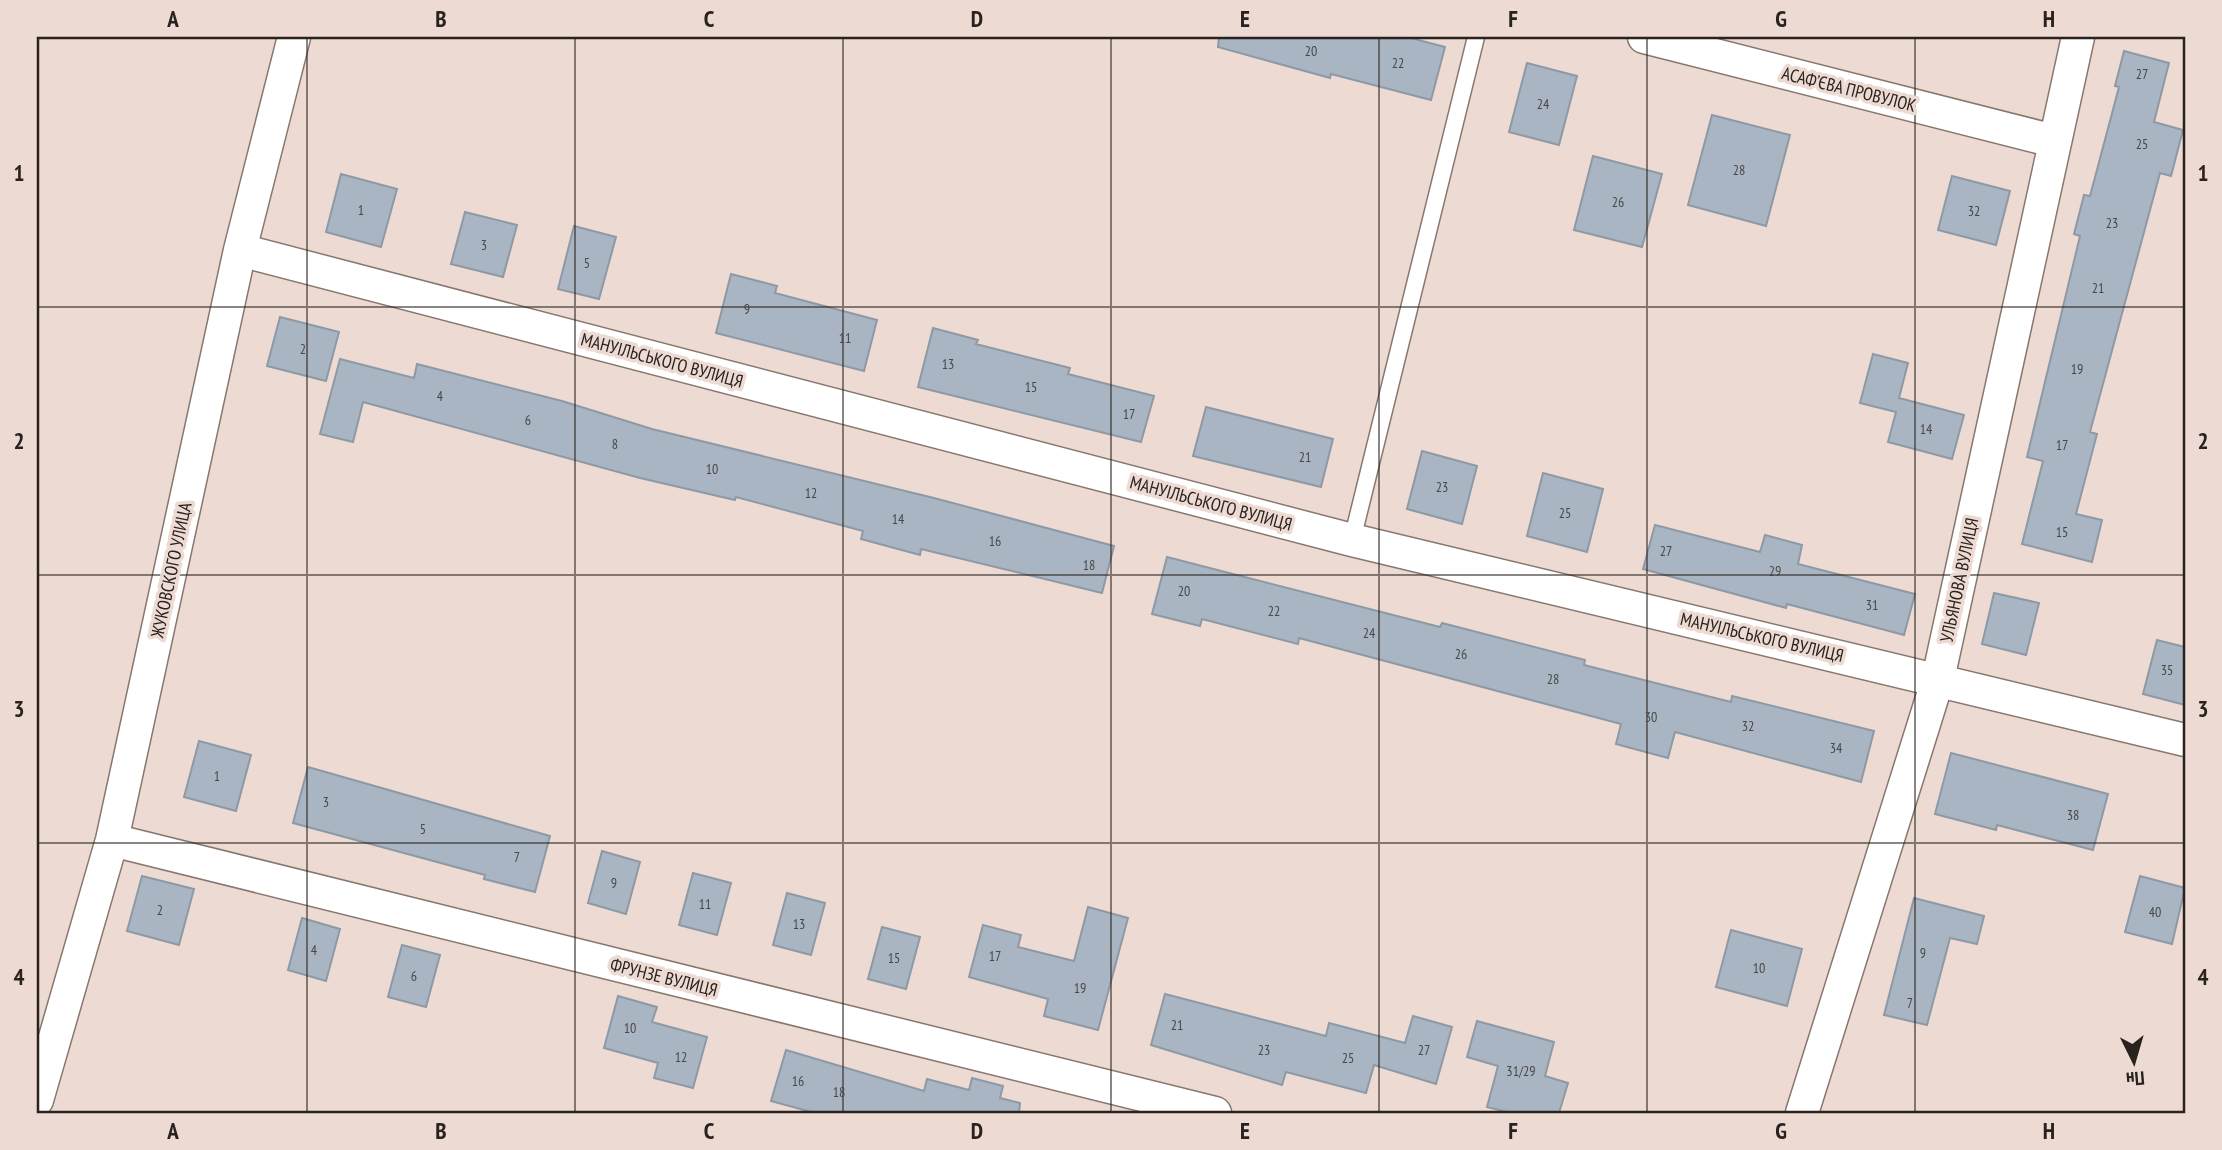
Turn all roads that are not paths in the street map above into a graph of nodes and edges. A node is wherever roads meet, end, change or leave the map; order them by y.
1 (294, 37) edge
2 (1476, 37) edge
3 (1644, 37) edge
4 (2078, 37) edge
5 (2054, 141) junction
6 (240, 250) junction
7 (1352, 540) junction
8 (1938, 679) junction
9 (2185, 740) edge
10 (112, 840) junction
11 (37, 1100) edge
12 (1215, 1113) edge
13 (1802, 1113) edge

1 - 6 street, ЖУКОВСКОГО УЛИЦА
2 - 7 lane
3 - 5 street, АСАФ’ЄВА ПРОВУЛОК
4 - 5 street, УЛЬЯНОВА ВУЛИЦЯ
5 - 8 street, УЛЬЯНОВА ВУЛИЦЯ
6 - 7 street, МАНУІЛЬСЬКОГО ВУЛИЦЯ
6 - 10 street, ЖУКОВСКОГО УЛИЦА
7 - 8 street, МАНУІЛЬСЬКОГО ВУЛИЦЯ
8 - 9 street, МАНУІЛЬСЬКОГО ВУЛИЦЯ
8 - 13 street, УЛЬЯНОВА ВУЛИЦЯ
10 - 11 street, ЖУКОВСКОГО УЛИЦА
10 - 12 street, ФРУНЗЕ ВУЛИЦЯ

